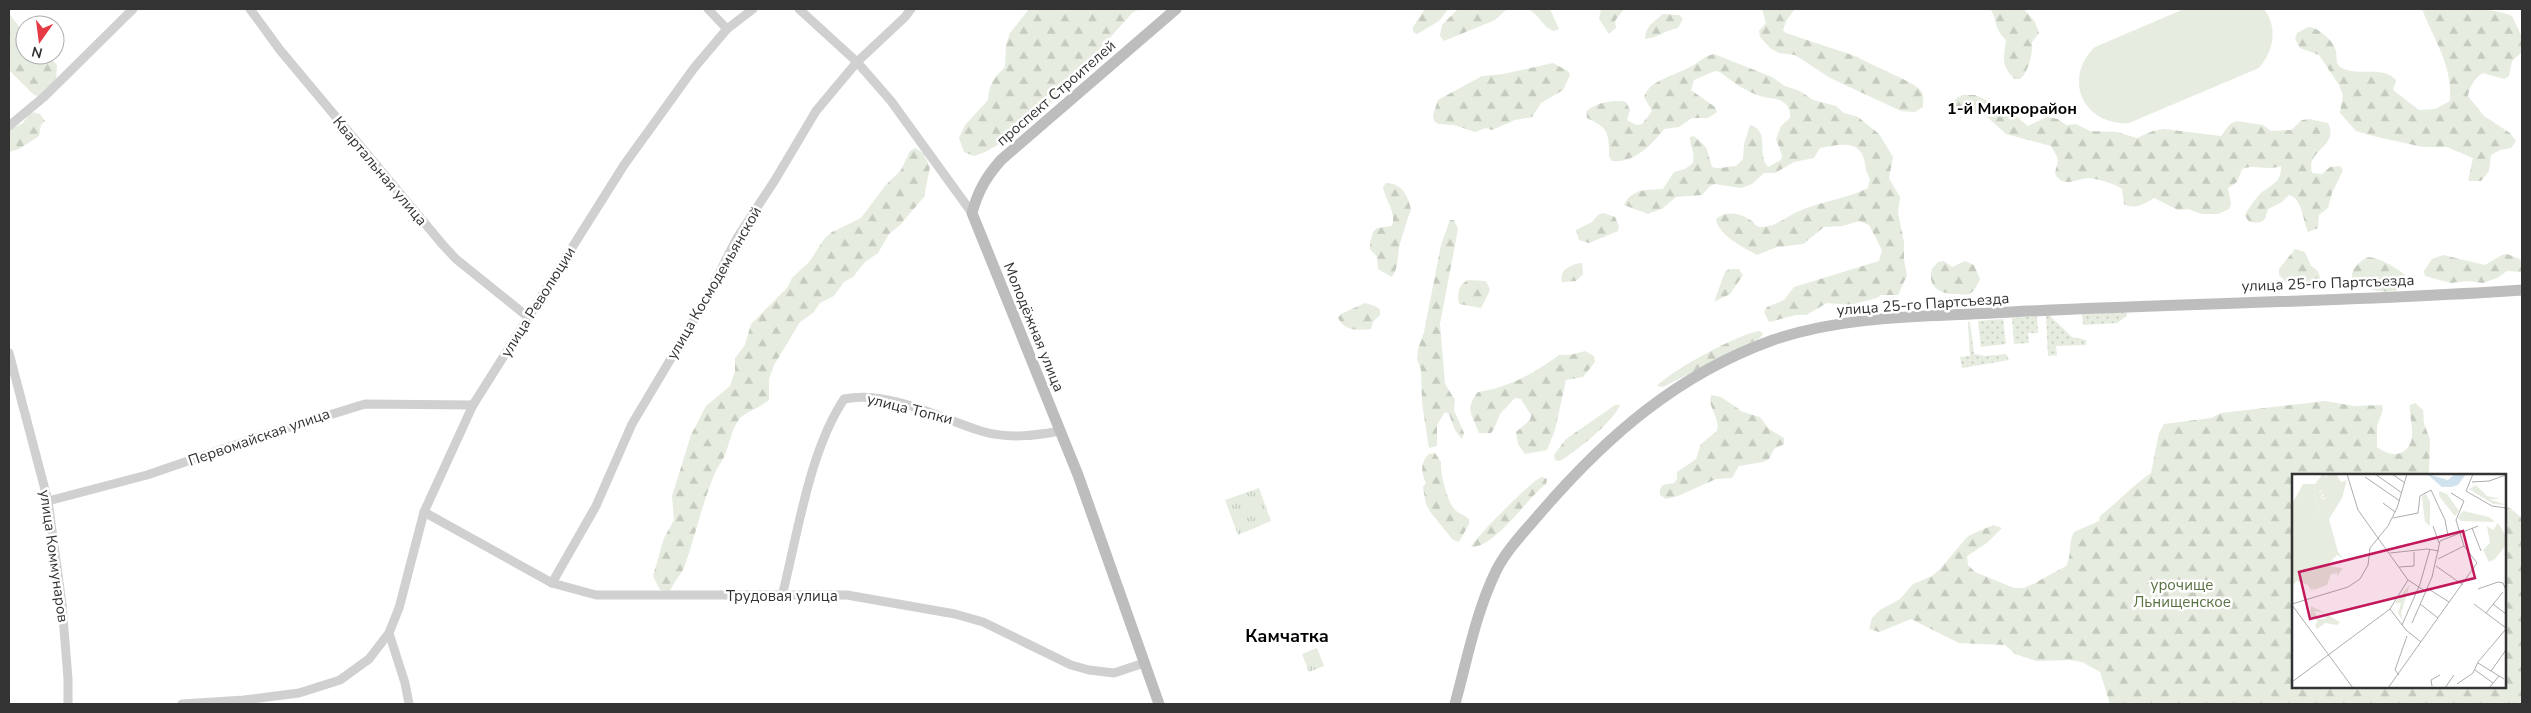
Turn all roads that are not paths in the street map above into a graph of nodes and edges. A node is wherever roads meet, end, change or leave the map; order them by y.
1 (133, 9) edge
2 (250, 9) edge
3 (708, 9) edge
4 (753, 9) edge
5 (799, 9) edge
6 (911, 9) edge
7 (1176, 9) edge
8 (726, 29) junction
9 (857, 62) junction
10 (9, 126) edge
11 (972, 213) junction
12 (2522, 290) edge
13 (528, 317) junction
14 (9, 353) edge
15 (473, 405) junction
16 (1060, 431) junction
17 (48, 501) junction
18 (424, 512) junction
19 (552, 583) junction
20 (782, 596) junction
21 (388, 633) junction
22 (1144, 663) junction
23 (244, 702) edge
24 (68, 704) edge
25 (182, 704) edge
26 (408, 704) edge
27 (1159, 704) edge
28 (1455, 704) edge

1 - 10 street
2 - 13 street, Квартальная улица
3 - 8 street
4 - 8 street, улица Революции
5 - 9 street, Молодёжная улица
6 - 9 street, улица Космодемьянской
7 - 11 street, проспект Строителей
8 - 13 street, улица Революции
9 - 11 street, Молодёжная улица
9 - 19 street, улица Космодемьянской
11 - 16 street, Молодёжная улица
12 - 28 street, улица 25-го Партсъезда
13 - 15 street, улица Революции
14 - 17 street, улица Коммунаров
15 - 17 street, Первомайская улица
15 - 18 street, улица Революции
16 - 20 street, улица Топки
16 - 22 street, Молодёжная улица
17 - 24 street, улица Коммунаров
18 - 19 street, Трудовая улица
18 - 21 street, улица Революции
19 - 20 street, Трудовая улица
20 - 22 street, Трудовая улица
21 - 23 street, улица Революции
21 - 26 street
22 - 27 street, Молодёжная улица
23 - 25 street, улица Революции

